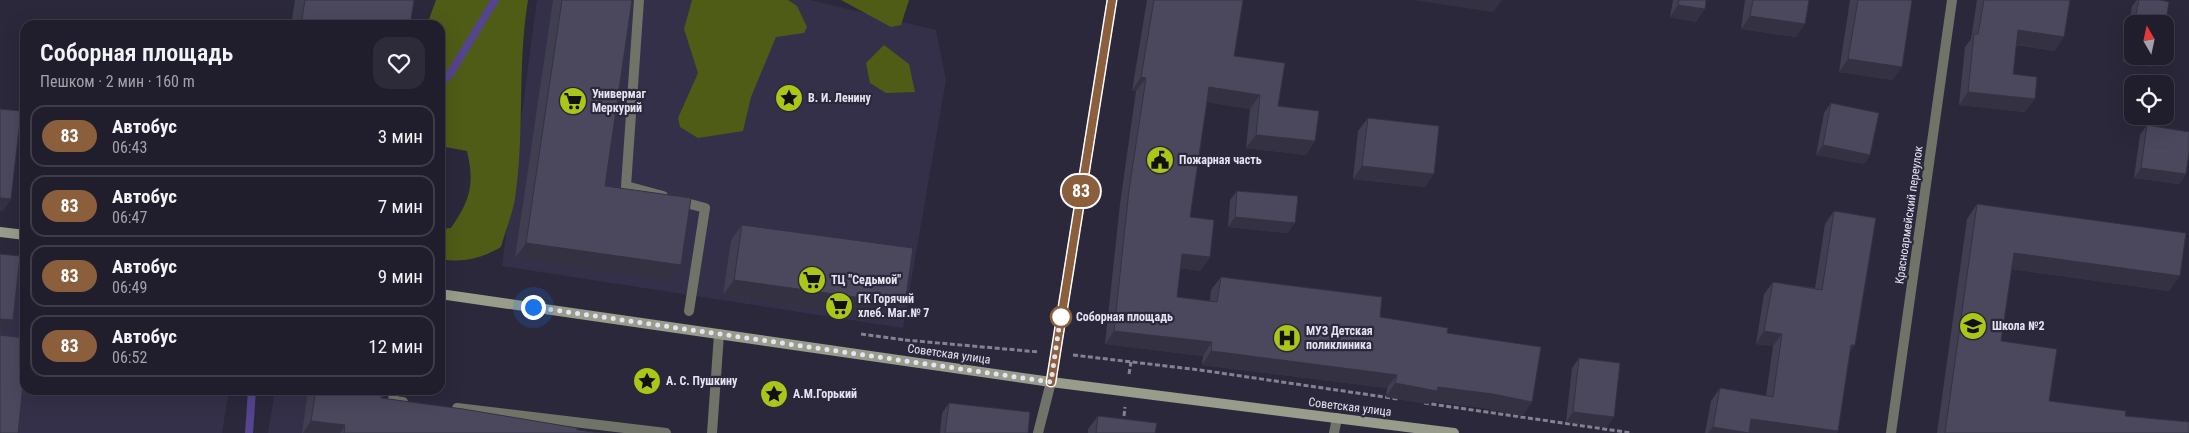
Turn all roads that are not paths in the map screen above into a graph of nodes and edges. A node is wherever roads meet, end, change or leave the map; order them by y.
1 (639, 0) edge
2 (1112, 0) edge
3 (1952, 0) edge
4 (0, 232) edge
5 (20, 234) edge
6 (445, 295) edge
7 (689, 311) dead end
8 (719, 334) junction
9 (1051, 382) junction
10 (393, 395) edge
11 (412, 403) edge
12 (451, 408) edge
13 (1337, 418) junction
14 (666, 433) edge
15 (712, 433) edge
16 (1038, 433) edge
17 (1334, 433) edge
18 (1454, 433) edge
19 (1891, 433) edge

1 - 7 street
2 - 9 main road
3 - 19 street, Красноармейский переулок
4 - 5 main road
6 - 8 main road, Советская улица
8 - 9 main road, Советская улица
8 - 15 street
9 - 13 main road, Советская улица
9 - 16 street
10 - 11 street
12 - 14 street
13 - 17 street
13 - 18 main road, Советская улица

